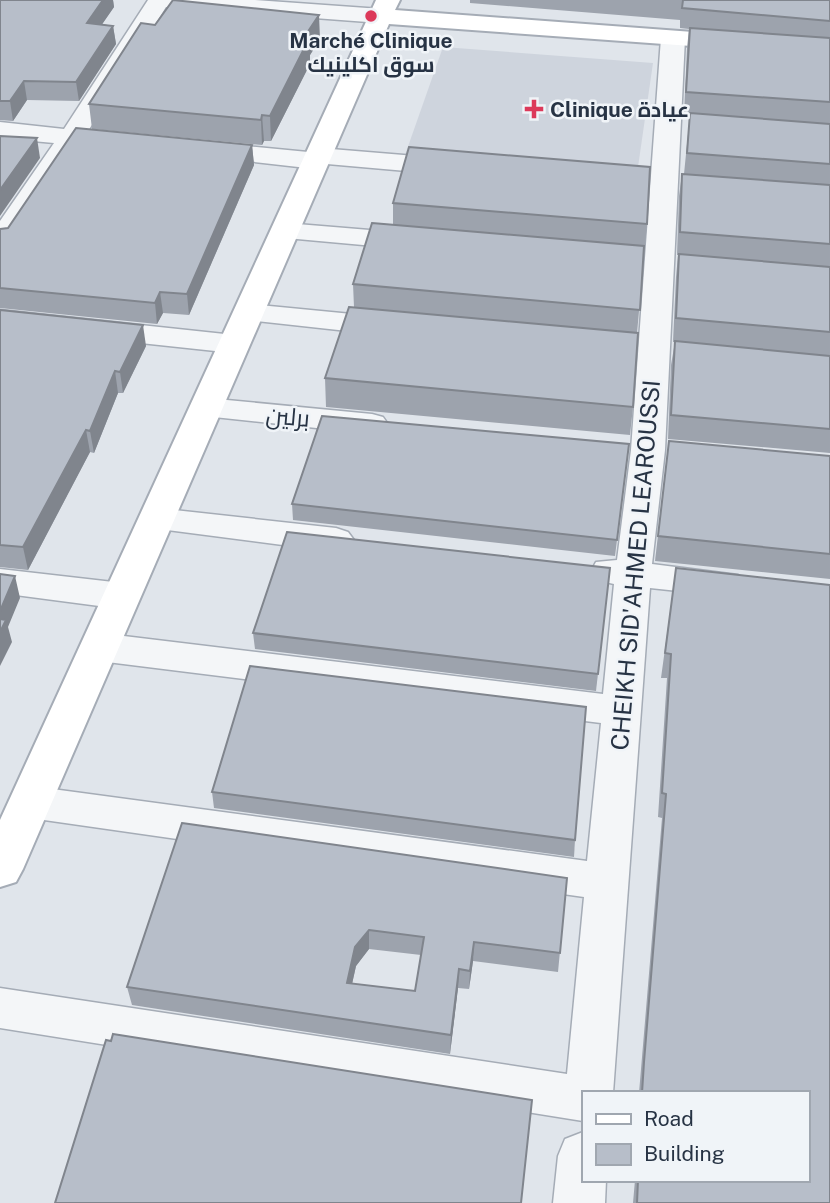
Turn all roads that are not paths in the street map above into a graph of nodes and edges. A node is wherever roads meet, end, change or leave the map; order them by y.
1 (161, 0) edge
2 (385, 8) edge
3 (673, 38) junction
4 (830, 49) edge
5 (0, 130) edge
6 (69, 136) junction
7 (151, 145) edge
8 (179, 147) edge
9 (318, 158) junction
10 (471, 168) edge
11 (285, 231) junction
12 (0, 241) edge
13 (451, 246) edge
14 (248, 313) junction
15 (0, 319) edge
16 (428, 330) edge
17 (234, 344) junction
18 (206, 408) junction
19 (399, 426) edge
20 (156, 519) junction
21 (364, 543) edge
22 (571, 567) edge
23 (633, 574) junction
24 (0, 581) edge
25 (764, 588) edge
26 (122, 596) junction
27 (99, 647) junction
28 (621, 711) junction
29 (30, 802) junction
30 (0, 869) edge
31 (607, 882) junction
32 (0, 1007) edge
33 (589, 1091) edge
34 (582, 1099) edge
35 (582, 1168) edge
36 (579, 1203) edge

1 - 2 street
1 - 6 street
2 - 3 street
2 - 9 street
3 - 4 street
3 - 23 street, CHEIKH SID'AHMED LEAROUSSI
5 - 6 street
6 - 7 street
6 - 12 street
8 - 9 street
9 - 10 street
9 - 11 street
11 - 13 street
11 - 14 street
14 - 16 street
14 - 17 street
15 - 17 street
17 - 18 street
18 - 19 street, برلين
18 - 20 street
20 - 21 street
20 - 26 street
22 - 23 street
23 - 25 street
23 - 28 street, CHEIKH SID'AHMED LEAROUSSI
24 - 26 street
26 - 27 street
27 - 28 street
27 - 29 street
28 - 31 street, CHEIKH SID'AHMED LEAROUSSI
29 - 30 street
29 - 31 street
31 - 33 street, CHEIKH SID'AHMED LEAROUSSI
32 - 34 street
35 - 36 street

